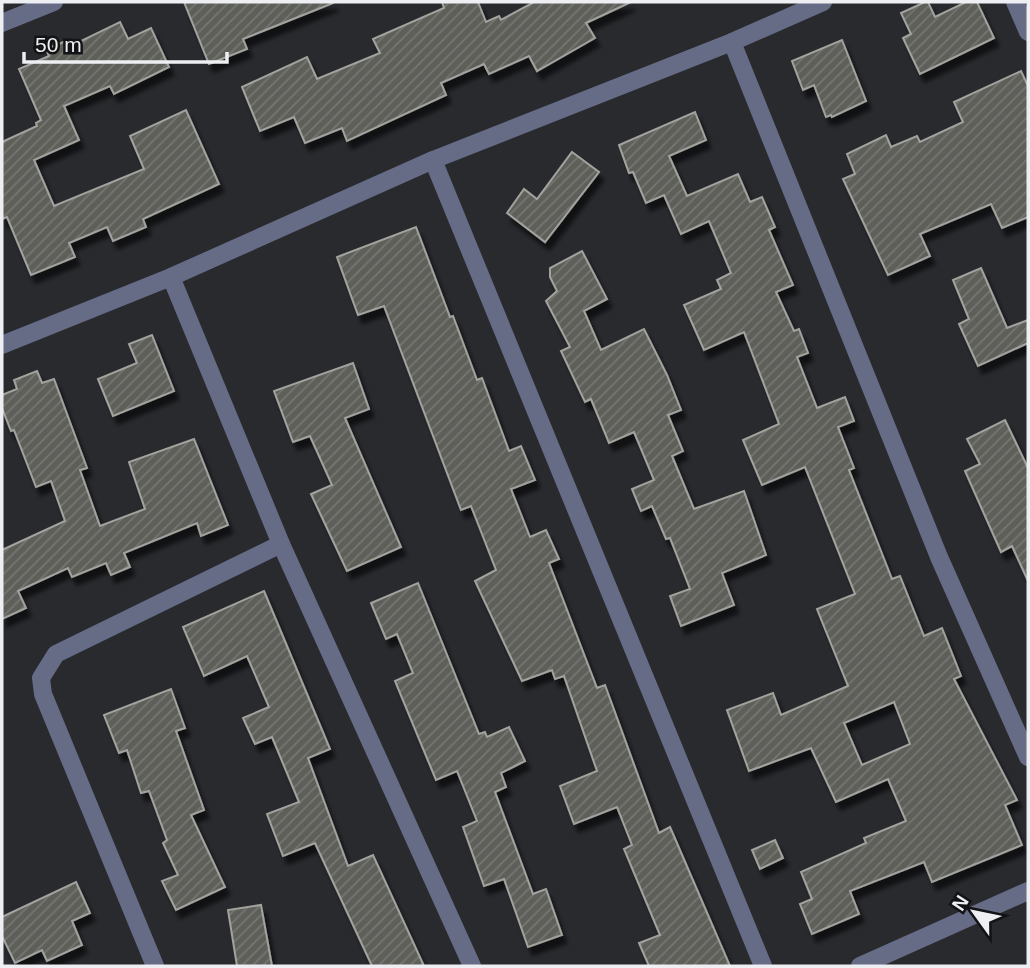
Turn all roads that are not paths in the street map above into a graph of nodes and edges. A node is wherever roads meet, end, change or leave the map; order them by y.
1 (54, 2) edge
2 (823, 2) edge
3 (1015, 2) edge
4 (2, 23) edge
5 (1028, 32) edge
6 (732, 42) junction
7 (433, 160) junction
8 (171, 277) junction
9 (2, 345) edge
10 (281, 544) junction
11 (1028, 757) edge
12 (1028, 891) edge
13 (155, 966) edge
14 (472, 966) edge
15 (763, 966) edge
16 (860, 966) edge

1 - 4 street
2 - 6 street
3 - 5 street
6 - 7 street
6 - 11 street
7 - 8 street
7 - 15 street
8 - 9 street
8 - 10 street
10 - 13 street
10 - 14 street
12 - 16 street

